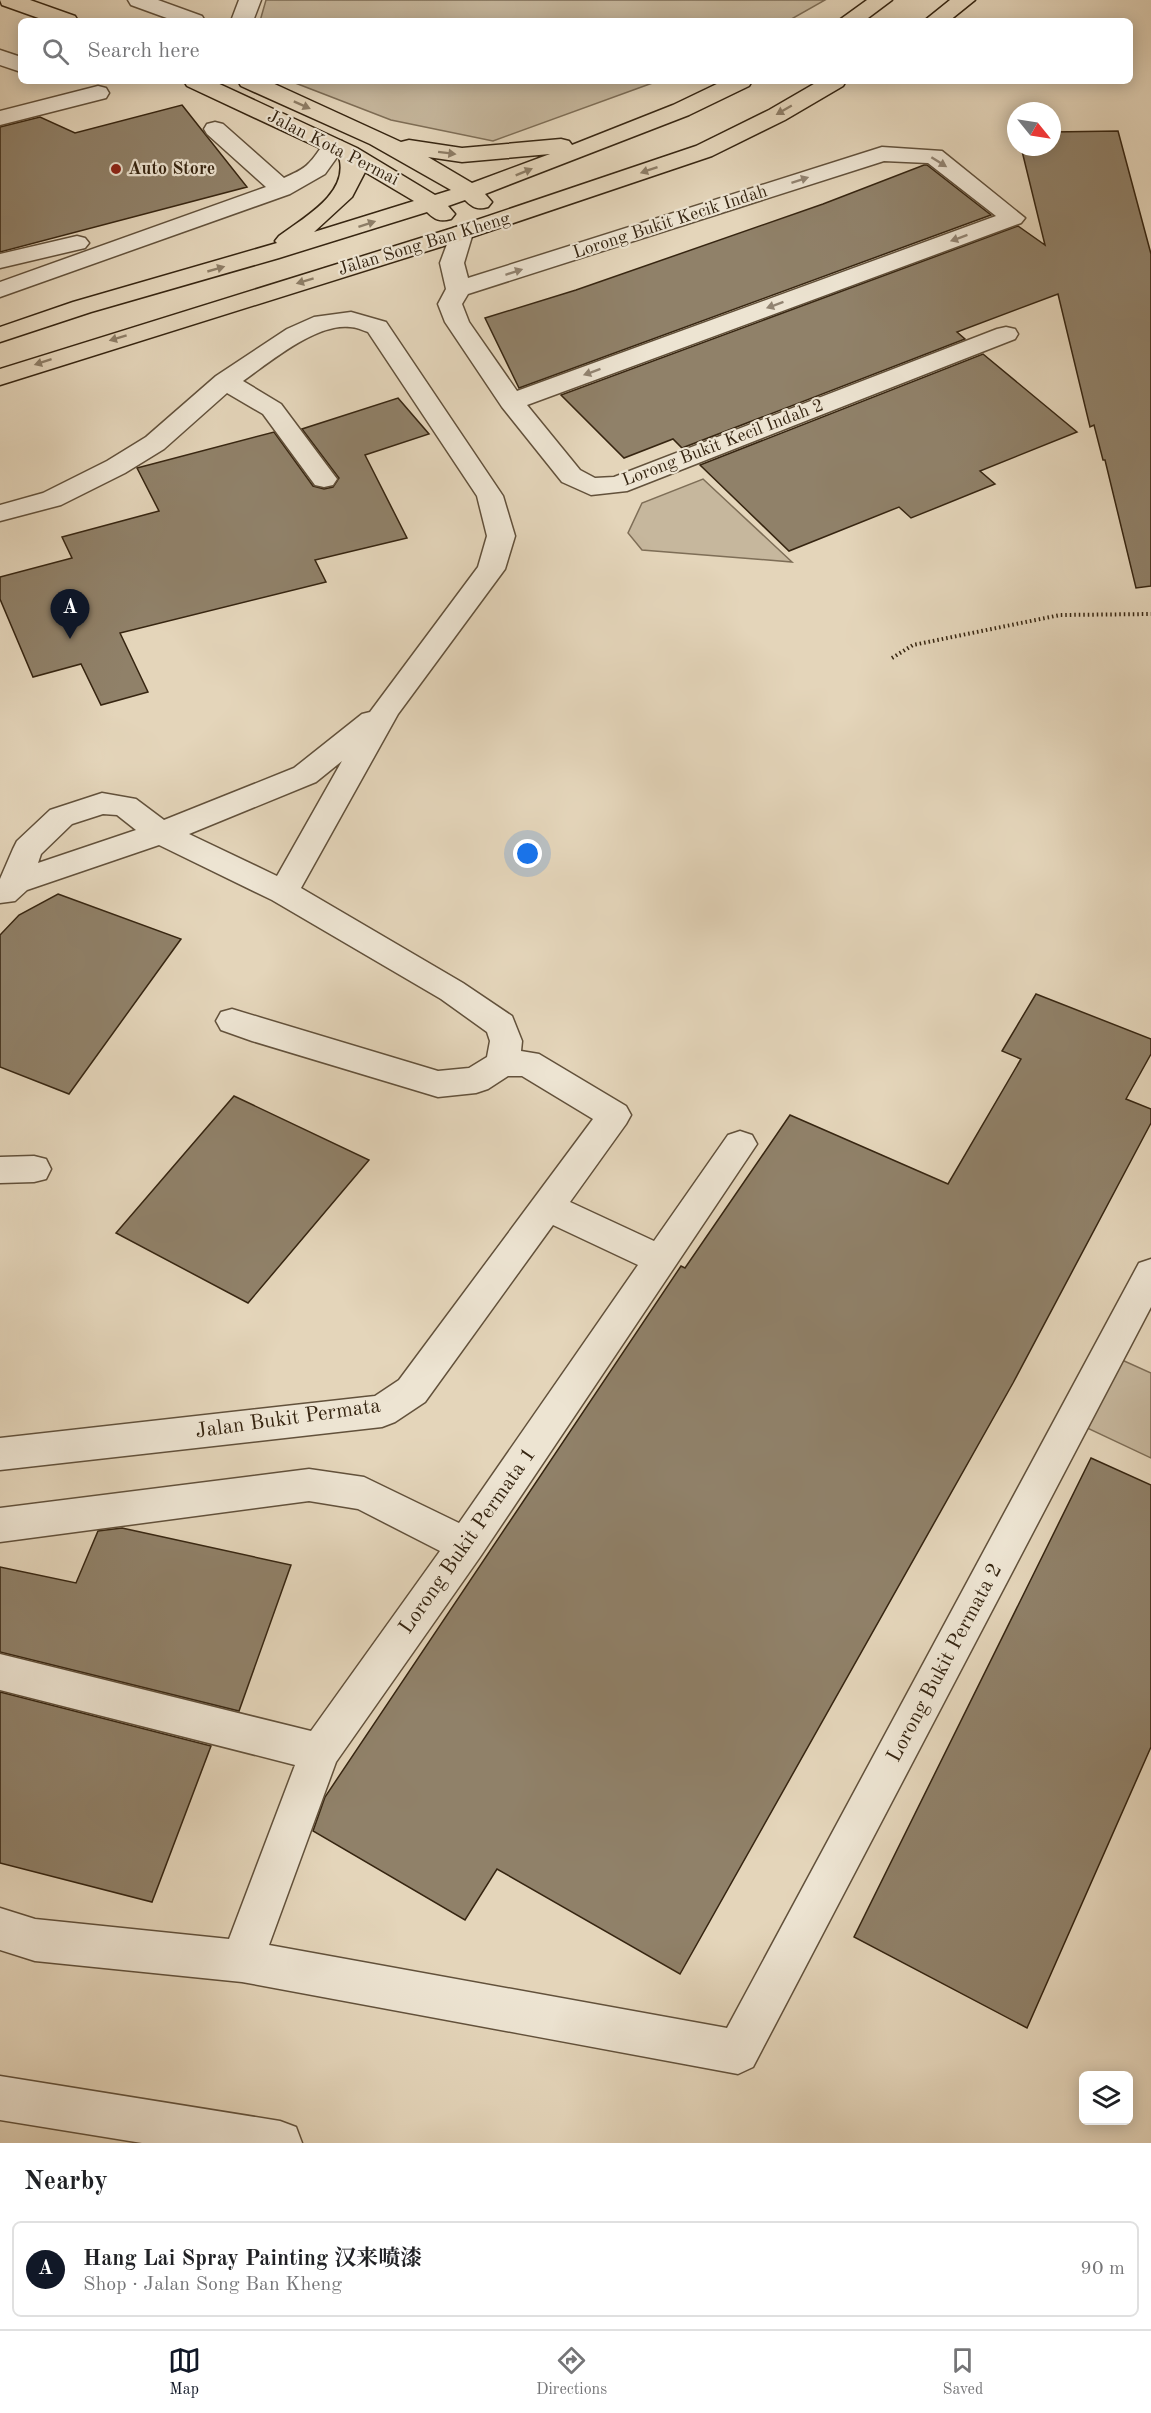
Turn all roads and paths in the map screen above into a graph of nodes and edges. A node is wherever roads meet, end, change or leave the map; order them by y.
1 (10, 0) edge
2 (139, 0) edge
3 (250, 0) edge
4 (881, 0) edge
5 (964, 0) edge
6 (59, 18) edge
7 (186, 18) edge
8 (243, 18) edge
9 (854, 18) edge
10 (939, 18) edge
11 (0, 57) edge
12 (18, 63) edge
13 (74, 84) edge
14 (201, 84) edge
15 (256, 84) edge
16 (735, 84) edge
17 (830, 84) edge
18 (0, 118) edge
19 (215, 129) dead end
20 (597, 143) junction
21 (390, 144) junction
22 (342, 149) junction
23 (282, 189) junction
24 (469, 191) junction
25 (432, 203) junction
26 (211, 213) junction
27 (498, 221) junction
28 (461, 233) junction
29 (271, 253) junction
30 (0, 261) edge
31 (458, 289) junction
32 (0, 290) edge
33 (1006, 334) dead end
34 (0, 335) edge
35 (0, 377) edge
36 (225, 381) junction
37 (512, 402) junction
38 (324, 478) dead end
39 (0, 513) edge
40 (1151, 614) edge
41 (892, 658) dead end
42 (386, 709) junction
43 (161, 833) junction
44 (8, 889) edge
45 (283, 892) junction
46 (232, 1020) dead end
47 (502, 1064) junction
48 (740, 1144) dead end
49 (34, 1169) dead end
50 (0, 1170) edge
51 (547, 1207) junction
52 (661, 1260) junction
53 (1151, 1273) edge
54 (0, 1454) edge
55 (0, 1524) edge
56 (466, 1545) junction
57 (0, 1672) edge
58 (320, 1752) junction
59 (0, 1929) edge
60 (242, 1961) junction
61 (0, 2098) edge
62 (280, 2143) edge

1 - 6 main road
2 - 7 street
3 - 8 street
4 - 9 main road
5 - 10 main road
11 - 12 street
13 - 18 street
14 - 22 main road, Jalan Kota Permai
15 -> 21 main road, Jalan Kota Permai
16 - 20 main road, Jalan Song Ban Kheng
17 -> 27 main road, Jalan Song Ban Kheng
19 - 23 street
21 -> 20 main road
24 -> 20 main road, Jalan Song Ban Kheng
21 - 24 main road, Jalan Kota Permai
22 - 23 street
22 - 25 main road, Jalan Kota Permai
22 - 29 main road
23 - 26 street
24 - 25 main road, Jalan Song Ban Kheng
24 - 27 main road, Jalan Kota Permai
25 - 28 main road, Jalan Kota Permai
29 -> 25 main road, Jalan Song Ban Kheng
26 - 30 street
26 - 32 street
27 - 28 main road, Jalan Song Ban Kheng
28 - 31 street, Lorong Bukit Kecil Indah 2
28 -> 35 main road, Jalan Song Ban Kheng
34 -> 29 main road, Jalan Song Ban Kheng
31 - 37 street, Lorong Bukit Kecil Indah 2
31 -> 37 street, Lorong Bukit Kecik Indah
33 - 37 street, Lorong Bukit Kecil Indah 2
36 - 38 street
36 - 39 street
36 - 42 street
40 - 41 path
42 - 43 street
42 - 45 street
43 - 44 street
43 - 44 street
43 - 45 street
45 - 47 street
46 - 47 street
47 - 51 street, Jalan Bukit Permata
48 - 52 street, Lorong Bukit Permata 1
49 - 50 street
51 - 52 street
51 - 54 street, Jalan Bukit Permata
52 - 56 street, Lorong Bukit Permata 1
53 - 60 street, Lorong Bukit Permata 2
55 - 56 street
56 - 58 street, Lorong Bukit Permata 1
57 - 58 street
58 - 60 street, Lorong Bukit Permata 1
59 - 60 street
61 - 62 street

